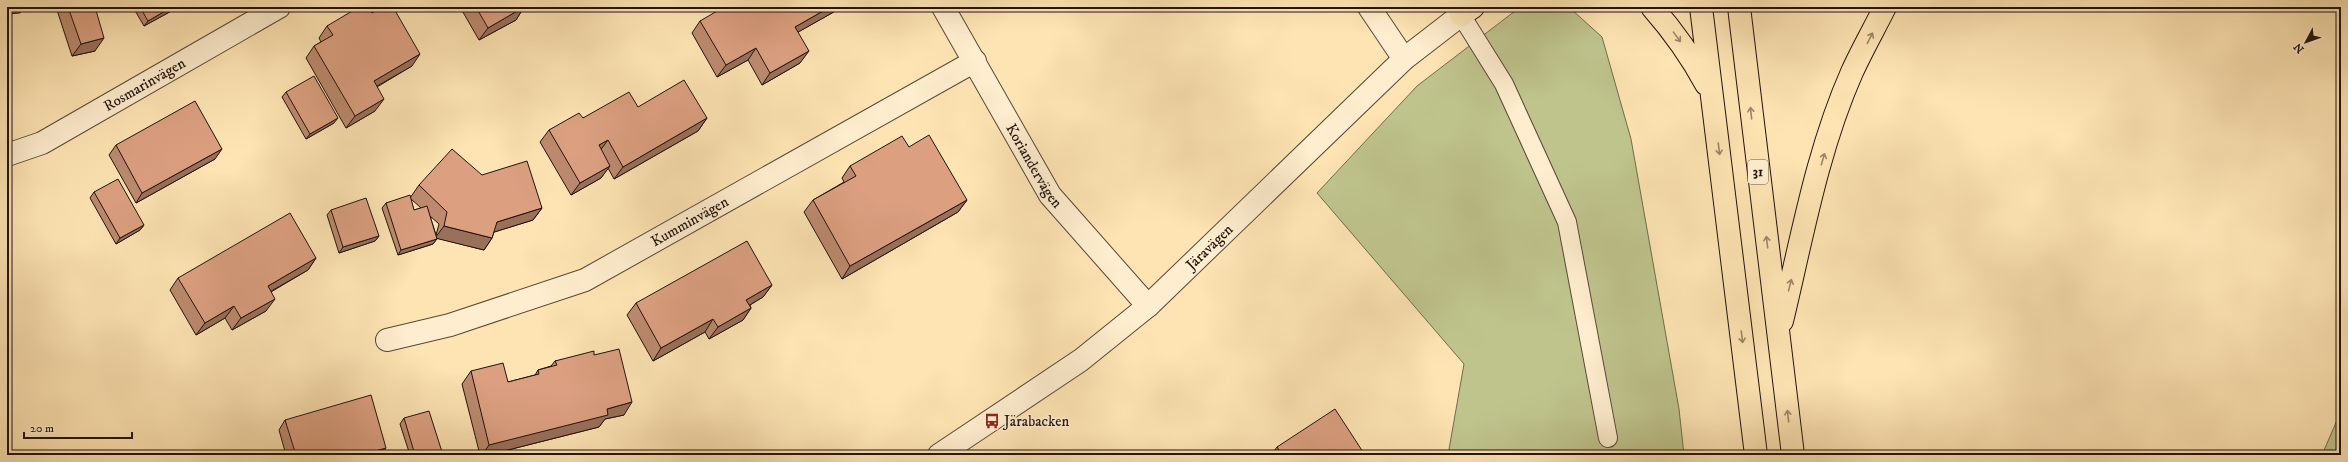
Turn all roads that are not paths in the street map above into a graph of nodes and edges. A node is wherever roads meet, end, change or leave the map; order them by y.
1 (279, 7) edge
2 (943, 7) edge
3 (1369, 7) edge
4 (1652, 7) edge
5 (1701, 7) edge
6 (1739, 7) edge
7 (1885, 7) edge
8 (1467, 11) edge
9 (1404, 59) junction
10 (975, 61) junction
11 (1712, 96) junction
12 (7, 155) edge
13 (1148, 306) junction
14 (1778, 336) junction
15 (387, 340) dead end
16 (1608, 438) dead end
17 (939, 455) edge
18 (1756, 455) edge
19 (1793, 455) edge

1 - 12 street, Rosmarinvägen
2 - 10 street, Koriandervägen
3 - 9 street
4 -> 11 highway
5 - 11 highway
14 -> 6 highway, 31
14 -> 7 highway
8 - 9 street, Järavägen
8 - 16 lane
9 - 13 street, Järavägen
10 - 13 street, Koriandervägen
10 - 15 street, Kumminvägen
11 -> 18 highway
13 - 17 street, Järavägen
19 -> 14 highway, 31

